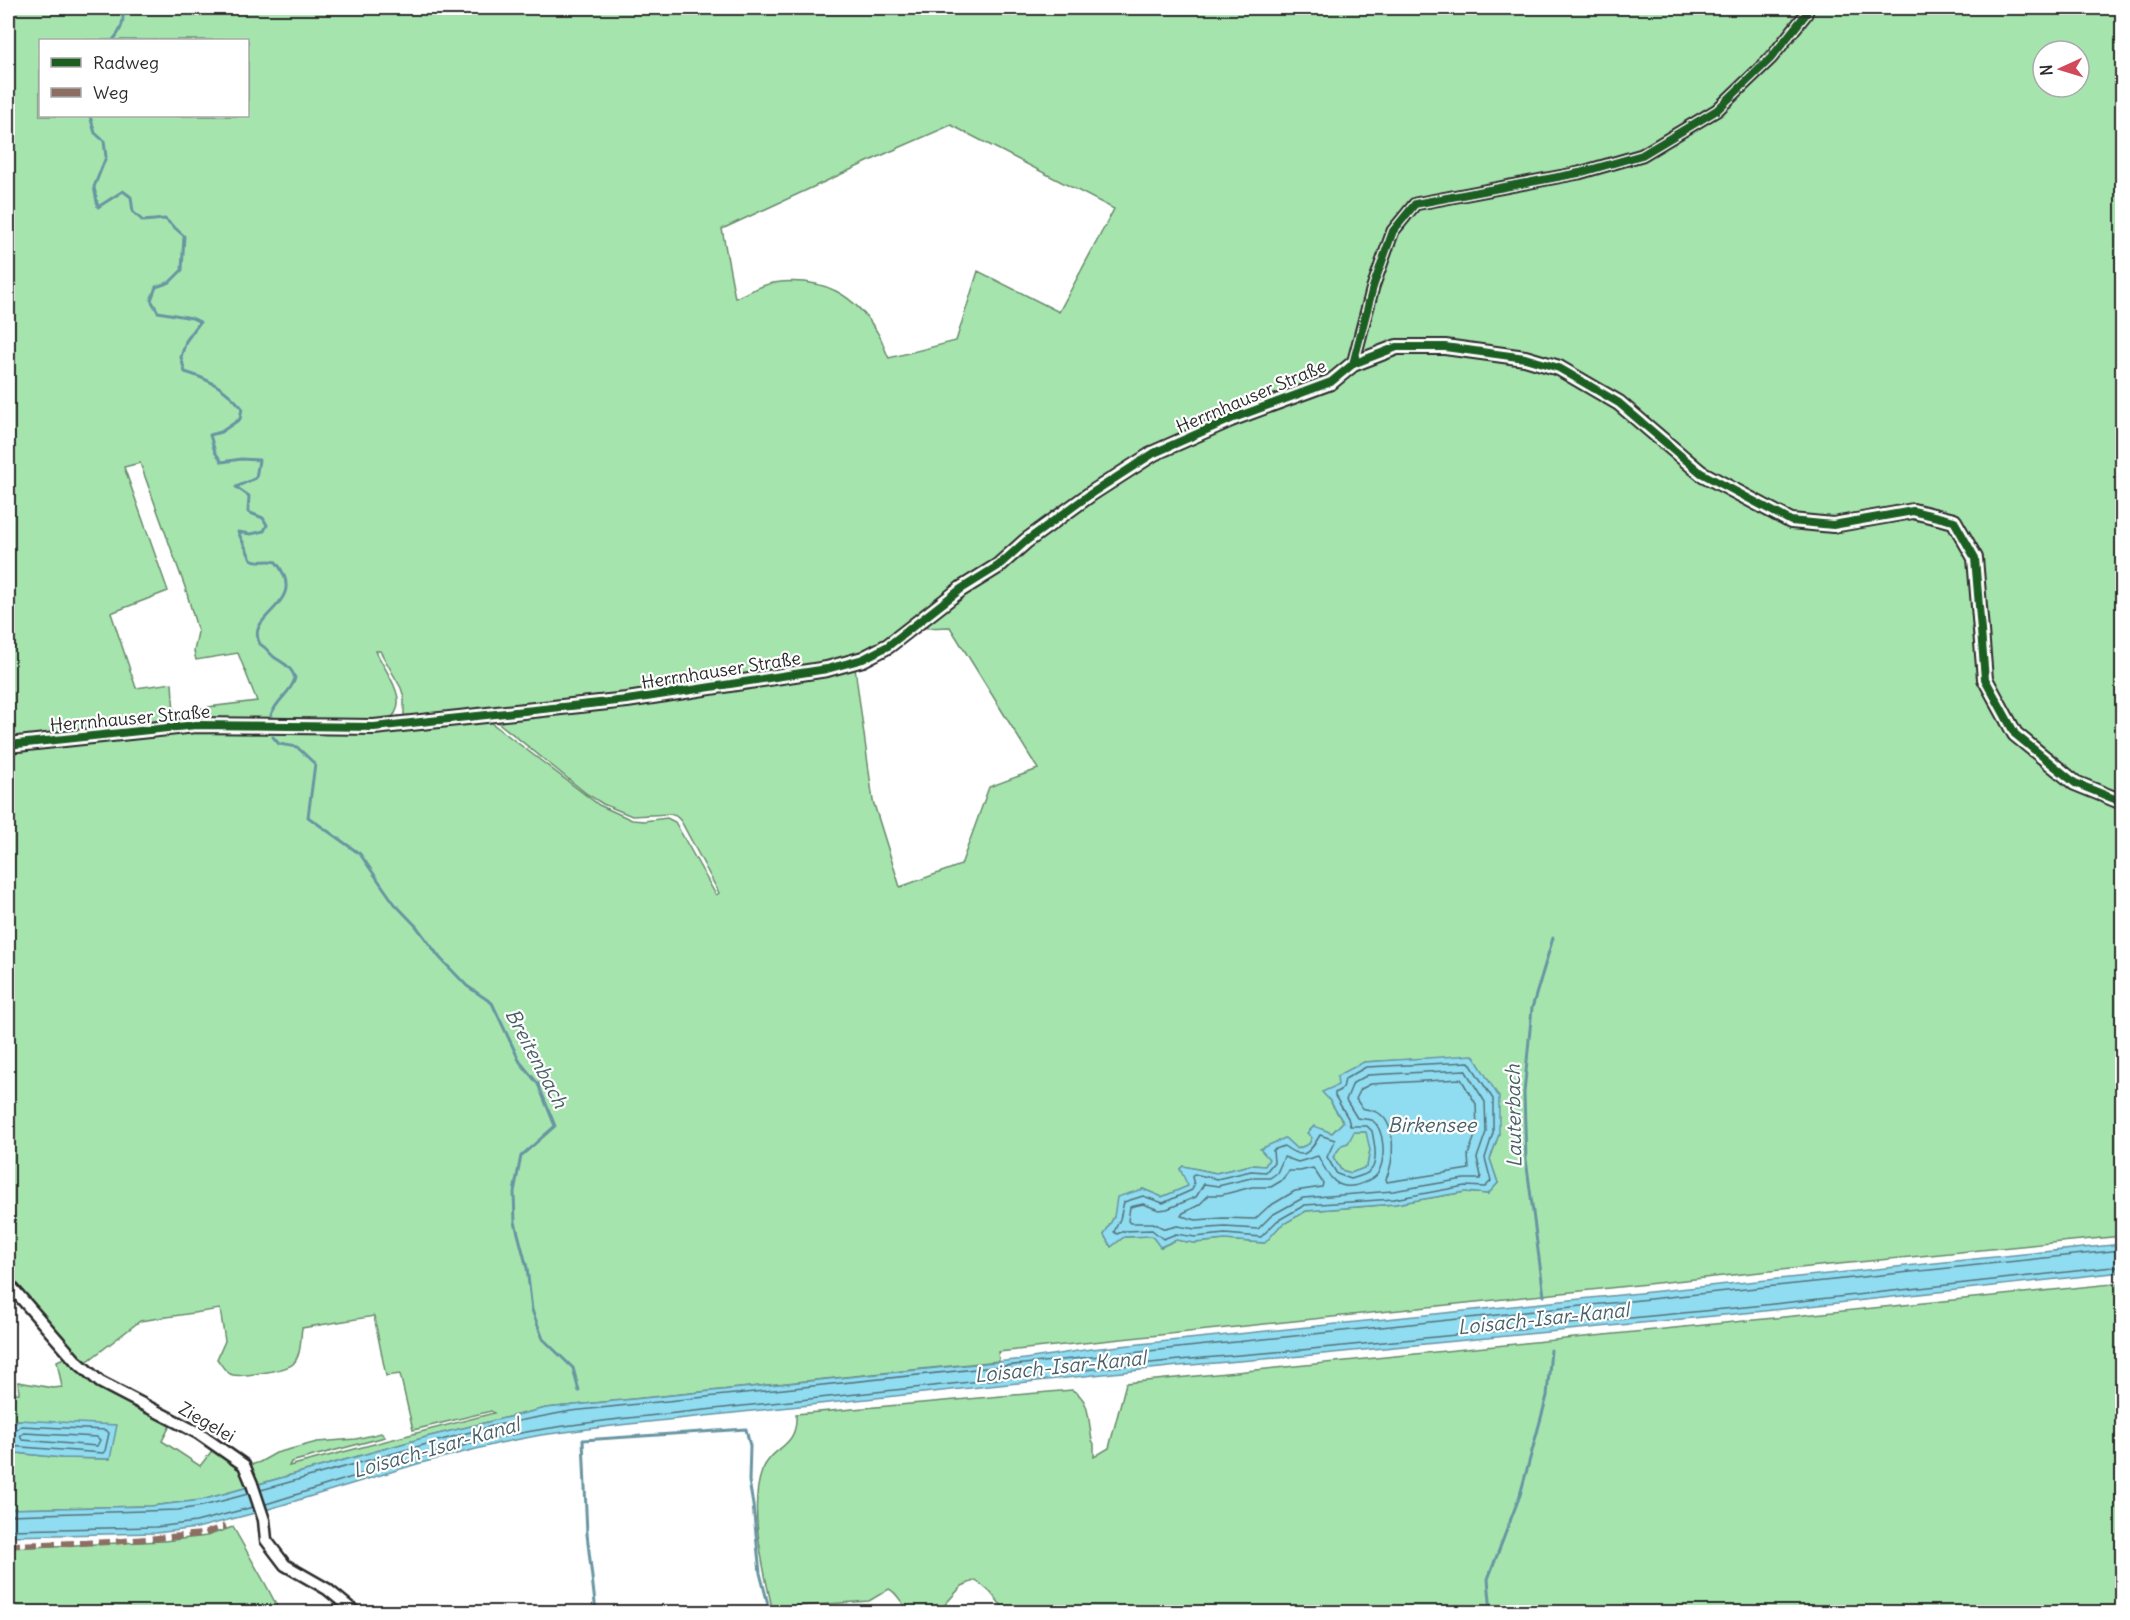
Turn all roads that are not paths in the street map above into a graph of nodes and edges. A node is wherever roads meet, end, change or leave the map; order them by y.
1 (1808, 8) edge
2 (1353, 364) junction
3 (8, 745) edge
4 (2122, 802) edge
5 (8, 1283) edge
6 (355, 1612) edge

1 - 2 street
2 - 3 street, Herrnhauser Straße
2 - 4 street, Herrnhauser Straße
5 - 6 street, Ziegelei

